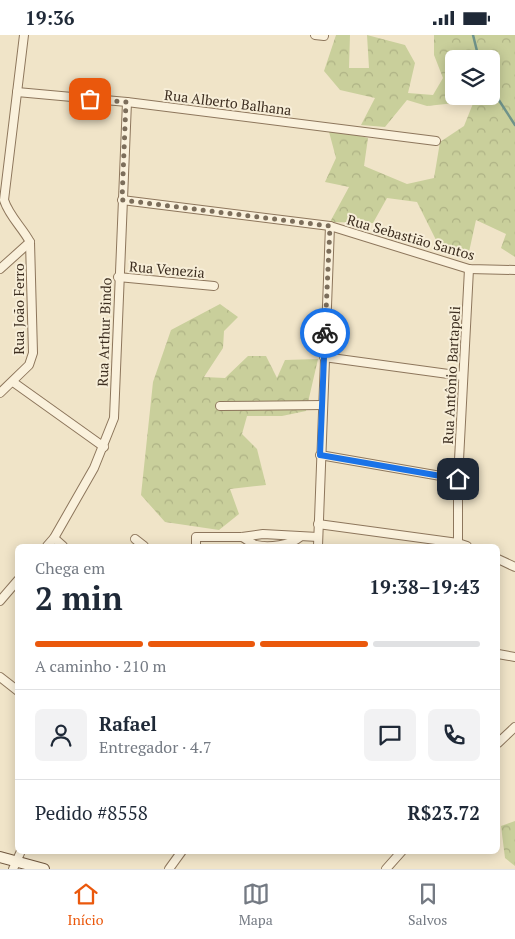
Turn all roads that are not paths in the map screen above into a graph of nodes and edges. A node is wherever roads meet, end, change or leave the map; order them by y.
1 (24, 35) edge
2 (315, 35) edge
3 (324, 36) dead end
4 (17, 92) junction
5 (126, 102) junction
6 (436, 141) dead end
7 (122, 200) junction
8 (330, 226) junction
9 (30, 243) junction
10 (0, 269) edge
11 (469, 269) junction
12 (515, 270) edge
13 (118, 277) junction
14 (214, 286) dead end
15 (324, 357) junction
16 (463, 376) junction
17 (13, 382) junction
18 (0, 393) edge
19 (323, 405) junction
20 (220, 407) dead end
21 (104, 447) junction
22 (320, 455) junction
23 (458, 479) junction
24 (318, 524) junction
25 (242, 537) junction
26 (300, 537) junction
27 (318, 537) junction
28 (54, 538) junction
29 (135, 539) dead end
30 (458, 543) junction
31 (49, 544) edge
32 (61, 544) edge
33 (141, 544) edge
34 (196, 544) edge
35 (254, 544) edge
36 (289, 544) edge
37 (318, 544) edge
38 (461, 544) edge
39 (500, 560) edge
40 (515, 567) edge
41 (15, 584) edge
42 (0, 601) edge
43 (500, 654) edge
44 (515, 657) edge
45 (0, 677) edge
46 (15, 689) edge
47 (515, 727) edge
48 (500, 741) edge
49 (20, 854) edge
50 (180, 854) edge
51 (399, 854) edge
52 (0, 857) edge
53 (15, 866) edge
54 (44, 869) edge
55 (168, 869) edge
56 (386, 869) edge

1 - 4 street
2 - 3 street
4 - 5 street, Rua Alberto Balhana
4 - 9 street
5 - 6 street, Rua Alberto Balhana
5 - 7 street, Rua Arthur Bindo
7 - 8 street, Rua Sebastião Santos
7 - 13 street, Rua Arthur Bindo
8 - 11 street, Rua Sebastião Santos
8 - 15 street
9 - 10 street
9 - 17 street, Rua João Ferro
11 - 12 street, Rua Sebastião Santos
11 - 16 street, Rua Antônio Bartapeli
13 - 14 street, Rua Venezia
13 - 21 street, Rua Arthur Bindo
15 - 16 street
15 - 19 street
16 - 23 street, Rua Antônio Bartapeli
17 - 18 street, Rua João Ferro
17 - 21 street
19 - 20 street
19 - 22 street
21 - 28 street, Rua Arthur Bindo
22 - 23 street
22 - 24 street
23 - 30 street, Rua Antônio Bartapeli
24 - 27 street
24 - 30 street
25 - 26 street
25 - 34 street
25 - 35 street
26 - 27 street
26 - 36 street
27 - 37 street
28 - 31 street, Rua Arthur Bindo
28 - 32 street
29 - 33 street
30 - 38 street
39 - 40 street
41 - 42 street
43 - 44 street
45 - 46 street
47 - 48 street
49 - 53 street
50 - 55 street
51 - 56 street
52 - 53 main road
53 - 54 main road

